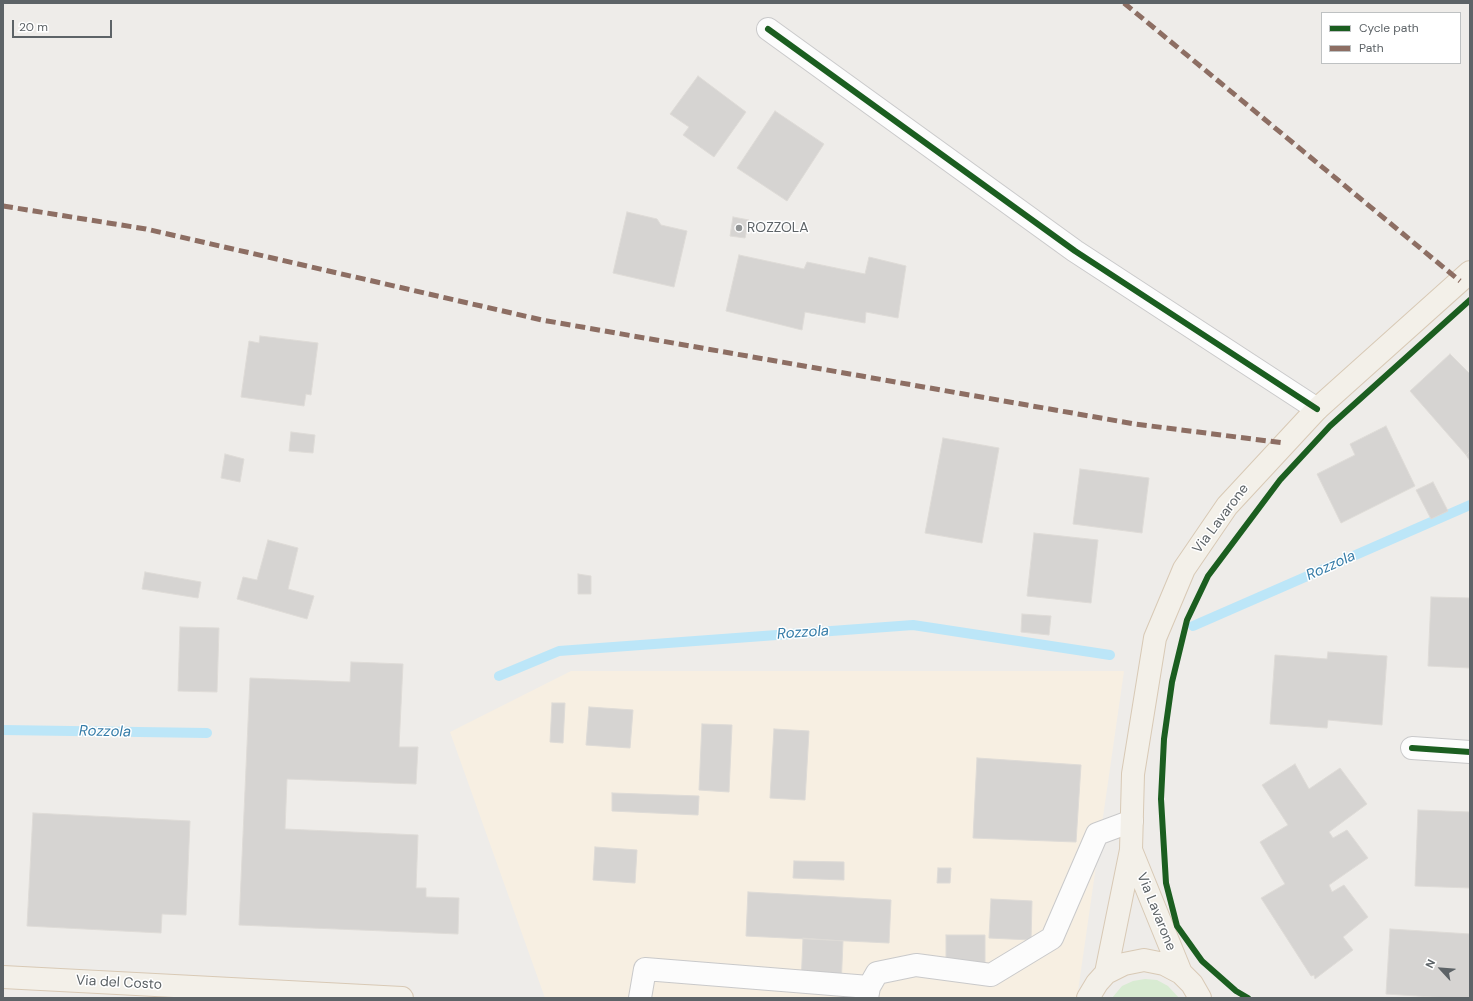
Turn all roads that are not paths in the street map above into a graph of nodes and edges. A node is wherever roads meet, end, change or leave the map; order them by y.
1 (768, 29) dead end
2 (1470, 272) edge
3 (1317, 409) junction
4 (1412, 748) dead end
5 (1470, 752) edge
6 (1132, 821) junction
7 (1131, 850) junction
8 (1106, 973) junction
9 (1181, 973) junction
10 (3, 977) edge
11 (868, 992) edge
12 (356, 997) edge
13 (1085, 997) edge
14 (402, 998) edge
15 (640, 998) edge
16 (1200, 998) edge

1 - 3 street
2 - 3 main road, Via Lavarone
3 - 6 main road, Via Lavarone
4 - 5 street
6 - 7 main road, Via Lavarone
6 - 11 street
7 - 8 main road, Via Lavarone
7 - 9 main road, Via Lavarone
8 - 9 main road
8 - 13 main road
9 - 16 main road
10 - 12 main road, Via del Costo
11 - 15 street
12 - 14 main road, Via del Costo

